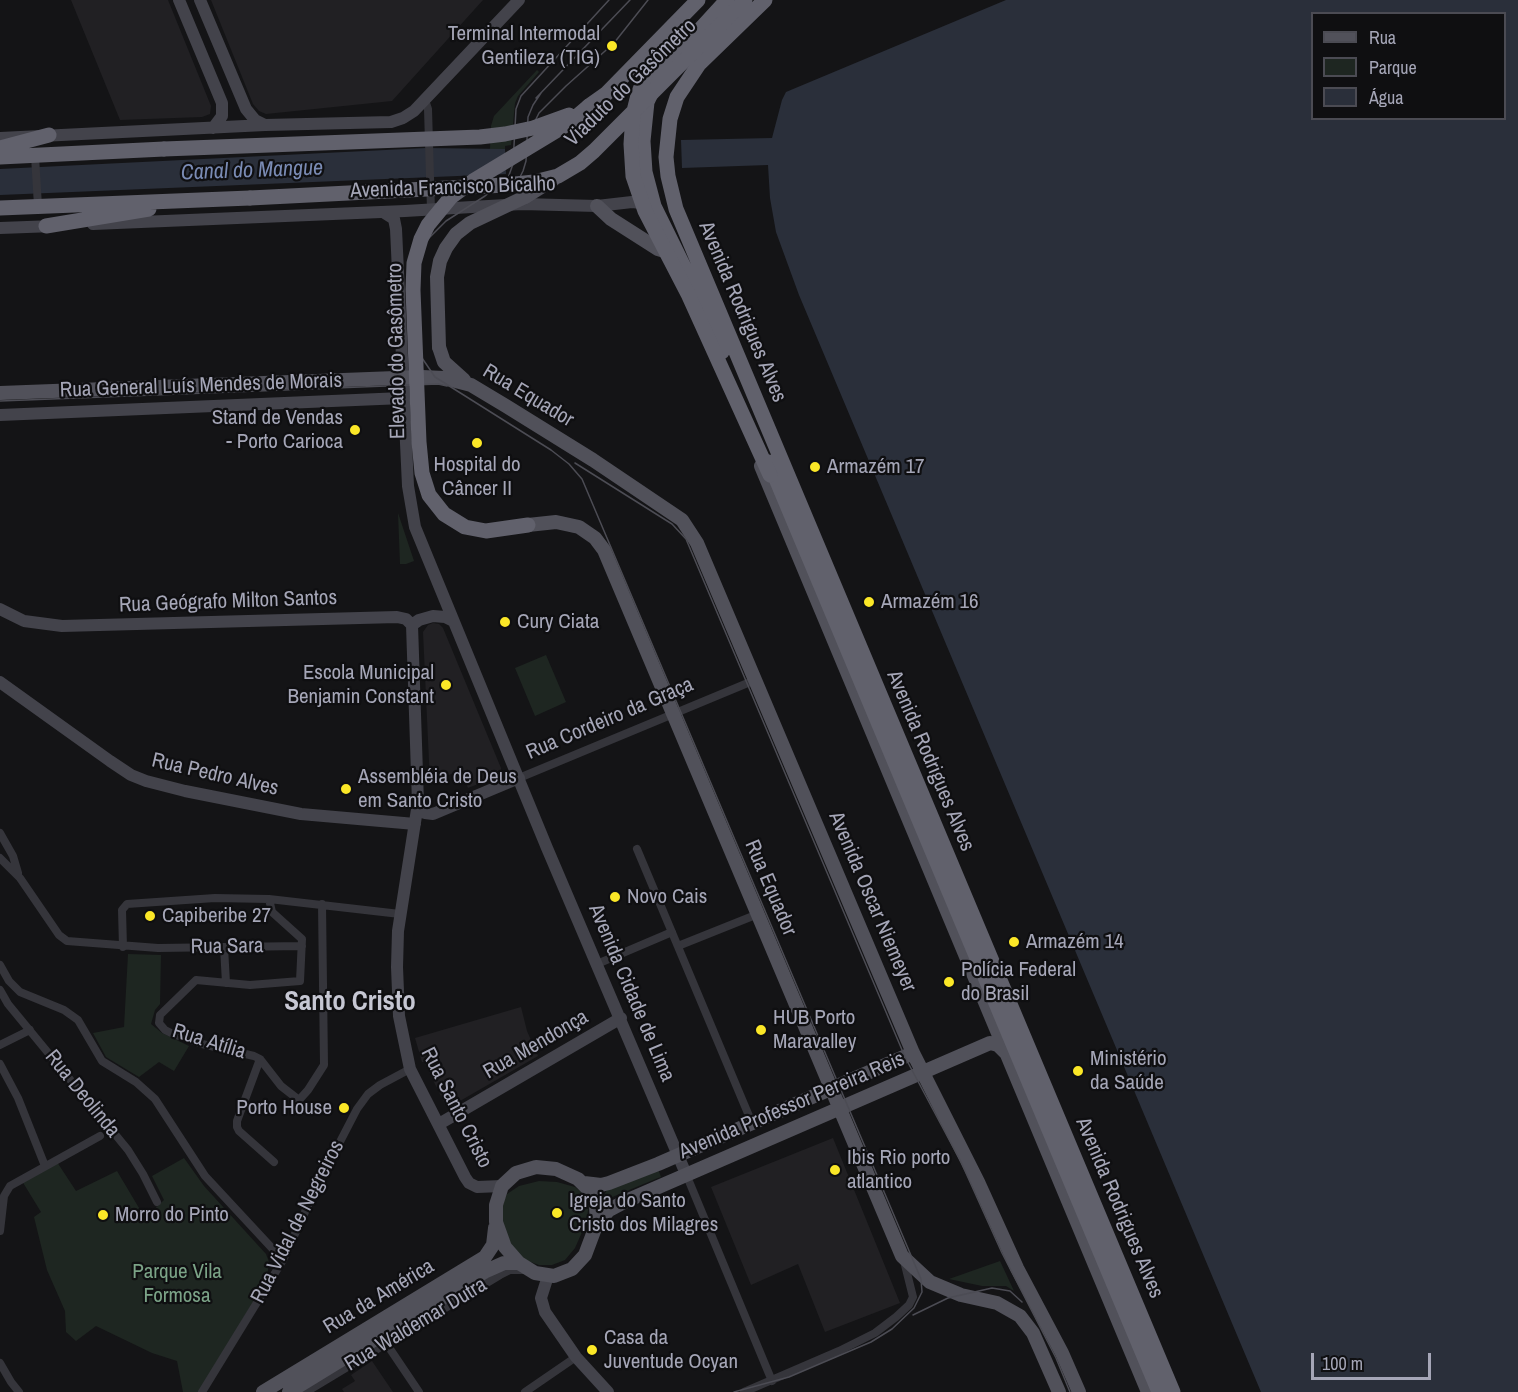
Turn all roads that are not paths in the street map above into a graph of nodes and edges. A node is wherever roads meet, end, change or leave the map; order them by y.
1 (179, 0) edge
2 (200, 0) edge
3 (519, 0) edge
4 (698, 0) edge
5 (727, 0) edge
6 (746, 0) edge
7 (765, 0) edge
8 (778, 0) edge
9 (674, 25) junction
10 (710, 52) junction
11 (241, 98) junction
12 (425, 100) junction
13 (222, 103) junction
14 (589, 106) junction
15 (265, 125) junction
16 (213, 128) junction
17 (49, 135) junction
18 (0, 138) edge
19 (0, 148) edge
20 (0, 157) edge
21 (36, 161) junction
22 (558, 176) junction
23 (38, 201) junction
24 (185, 201) junction
25 (597, 206) junction
26 (654, 206) junction
27 (0, 208) edge
28 (431, 210) junction
29 (383, 212) junction
30 (46, 226) junction
31 (0, 228) edge
32 (664, 229) junction
33 (676, 255) junction
34 (402, 378) junction
35 (471, 385) junction
36 (0, 393) edge
37 (403, 398) junction
38 (0, 415) edge
39 (593, 460) joint
40 (528, 525) joint
41 (797, 531) junction
42 (0, 609) edge
43 (453, 621) junction
44 (412, 625) junction
45 (755, 680) junction
46 (0, 682) edge
47 (673, 714) junction
48 (519, 778) junction
49 (418, 803) junction
50 (415, 824) junction
51 (0, 833) edge
52 (637, 849) dead end
53 (0, 858) edge
54 (20, 878) junction
55 (269, 899) junction
56 (322, 904) junction
57 (400, 914) junction
58 (758, 914) junction
59 (672, 932) junction
60 (302, 946) junction
61 (678, 946) junction
62 (123, 947) junction
63 (224, 947) junction
64 (597, 964) junction
65 (0, 965) edge
66 (226, 983) junction
67 (0, 990) edge
68 (621, 1018) junction
69 (30, 1030) junction
70 (0, 1045) edge
71 (913, 1053) junction
72 (1006, 1053) junction
73 (260, 1059) junction
74 (0, 1064) edge
75 (410, 1069) junction
76 (923, 1074) junction
77 (832, 1089) junction
78 (840, 1109) junction
79 (752, 1123) junction
80 (439, 1124) junction
81 (100, 1136) dead end
82 (678, 1155) junction
83 (274, 1162) dead end
84 (45, 1166) junction
85 (687, 1174) junction
86 (584, 1183) junction
87 (502, 1186) junction
88 (158, 1202) dead end
89 (496, 1222) junction
90 (597, 1223) junction
91 (0, 1231) edge
92 (1084, 1239) junction
93 (1099, 1250) junction
94 (902, 1256) junction
95 (283, 1260) junction
96 (525, 1267) junction
97 (548, 1276) junction
98 (382, 1341) junction
99 (576, 1357) junction
100 (0, 1363) edge
101 (772, 1382) junction
102 (283, 1389) edge
103 (19, 1392) edge
104 (202, 1392) edge
105 (263, 1392) edge
106 (306, 1392) edge
107 (419, 1392) edge
108 (525, 1392) edge
109 (608, 1392) edge
110 (744, 1392) edge
111 (1059, 1392) edge
112 (1079, 1392) edge
113 (1148, 1392) edge
114 (1158, 1392) edge
115 (1173, 1392) edge

1 - 13 main road
2 - 11 main road
3 - 12 main road
4 - 9 highway, Elevado do Gasômetro
5 - 26 highway, Avenida Rodrigues Alves
6 - 22 highway, Viaduto do Gasômetro, bridge
7 - 10 highway
8 - 10 highway
9 - 14 highway, Elevado do Gasômetro, bridge
9 - 41 highway, bridge
10 - 115 highway, Avenida Rodrigues Alves
11 - 13 main road
11 - 15 main road
12 - 15 main road
12 - 28 street
13 - 16 main road
14 - 21 highway, Elevado do Gasômetro, bridge
14 - 40 highway, Elevado do Gasômetro, bridge
15 - 16 main road
16 - 17 main road
17 - 18 main road
17 - 19 highway
20 - 21 highway
21 - 23 street
22 - 24 highway, Viaduto do Gasômetro, bridge
22 - 35 main road, bridge
23 - 24 highway
23 - 27 highway
24 - 30 highway
25 - 26 main road, Avenida Francisco Bicalho
25 - 28 main road, Avenida Francisco Bicalho
25 - 33 main road
26 - 32 highway, Avenida Rodrigues Alves
28 - 29 main road, Avenida Francisco Bicalho
29 - 30 main road, Avenida Francisco Bicalho
29 - 34 main road, Avenida Cidade de Lima
30 - 31 main road, Avenida Francisco Bicalho
32 - 33 main road, Avenida Rodrigues Alves
32 - 41 highway, Avenida Rodrigues Alves
33 - 72 main road, Avenida Rodrigues Alves
34 - 35 main road, Rua Equador
34 - 36 main road, Rua General Luís Mendes de Morais
34 - 37 main road, Avenida Cidade de Lima
35 - 39 main road, Rua Equador
37 - 38 main road, Rua General Luís Mendes de Morais
37 - 43 main road, Avenida Cidade de Lima
39 - 45 main road, Avenida Oscar Niemeyer
40 - 47 main road, Rua Equador
41 - 93 highway, Avenida Rodrigues Alves
42 - 44 main road, Rua Geógrafo Milton Santos
43 - 44 main road
43 - 48 main road, Avenida Cidade de Lima
44 - 49 main road, Rua Santo Cristo
45 - 47 street, Rua Cordeiro da Graça
45 - 71 main road, Avenida Oscar Niemeyer
46 - 50 main road, Rua Pedro Alves
47 - 48 street, Rua Cordeiro da Graça
47 - 58 main road, Rua Equador
48 - 49 main road, Rua Cordeiro da Graça
48 - 64 main road, Avenida Cidade de Lima
49 - 50 main road, Rua Santo Cristo
50 - 57 main road, Rua Santo Cristo
51 - 54 street
52 - 59 street
53 - 54 street, Rua Sara
54 - 62 street, Rua Sara
55 - 56 street
55 - 60 street, Rua Sara
55 - 62 street
56 - 57 street
56 - 73 street, Rua Atília
57 - 75 main road, Rua Santo Cristo
58 - 61 street
58 - 77 main road, Rua Equador
59 - 61 street
59 - 64 street
60 - 63 street, Rua Sara
60 - 66 street, Rua Atília
61 - 79 street
62 - 63 street, Rua Sara
63 - 66 street
64 - 68 main road, Avenida Cidade de Lima
65 - 95 street
66 - 73 street, Rua Atília
67 - 69 street, Rua Deolinda
68 - 80 main road, Rua Mendonça
68 - 82 main road, Avenida Cidade de Lima
69 - 70 street
69 - 88 street, Rua Deolinda
71 - 76 main road, Avenida Oscar Niemeyer
71 - 77 main road, Avenida Professor Pereira Reis
72 - 76 main road, Avenida Professor Pereira Reis
72 - 92 main road, Avenida Rodrigues Alves
73 - 83 street
74 - 84 street
75 - 80 main road, Rua Santo Cristo
75 - 95 street, Rua Vidal de Negreiros
76 - 78 main road, Avenida Professor Pereira Reis
76 - 112 main road, Avenida Oscar Niemeyer
77 - 78 main road, Rua Equador
77 - 79 main road, Avenida Professor Pereira Reis
78 - 85 main road, Avenida Professor Pereira Reis
78 - 94 main road, Rua Equador
79 - 82 main road, Avenida Professor Pereira Reis
80 - 87 main road, Rua Santo Cristo
81 - 84 street
82 - 85 main road, Avenida Cidade de Lima
82 - 86 main road, Avenida Professor Pereira Reis
84 - 91 street
85 - 90 main road, Avenida Professor Pereira Reis
85 - 101 street, Avenida Cidade de Lima
86 - 87 main road
86 - 90 main road
87 - 89 main road
89 - 96 main road
89 - 102 main road, Rua da América
90 - 97 main road
92 - 93 main road
92 - 113 main road, Avenida Rodrigues Alves
93 - 114 highway, Avenida Rodrigues Alves
94 - 101 street
94 - 111 main road, Rua Equador
95 - 104 street, Rua Vidal de Negreiros
96 - 97 main road
96 - 98 main road
97 - 99 main road
98 - 102 main road
98 - 106 street, Rua Waldemar Dutra
98 - 107 street
99 - 108 street
99 - 109 main road
100 - 103 street
101 - 110 street
102 - 105 main road, Rua da América

